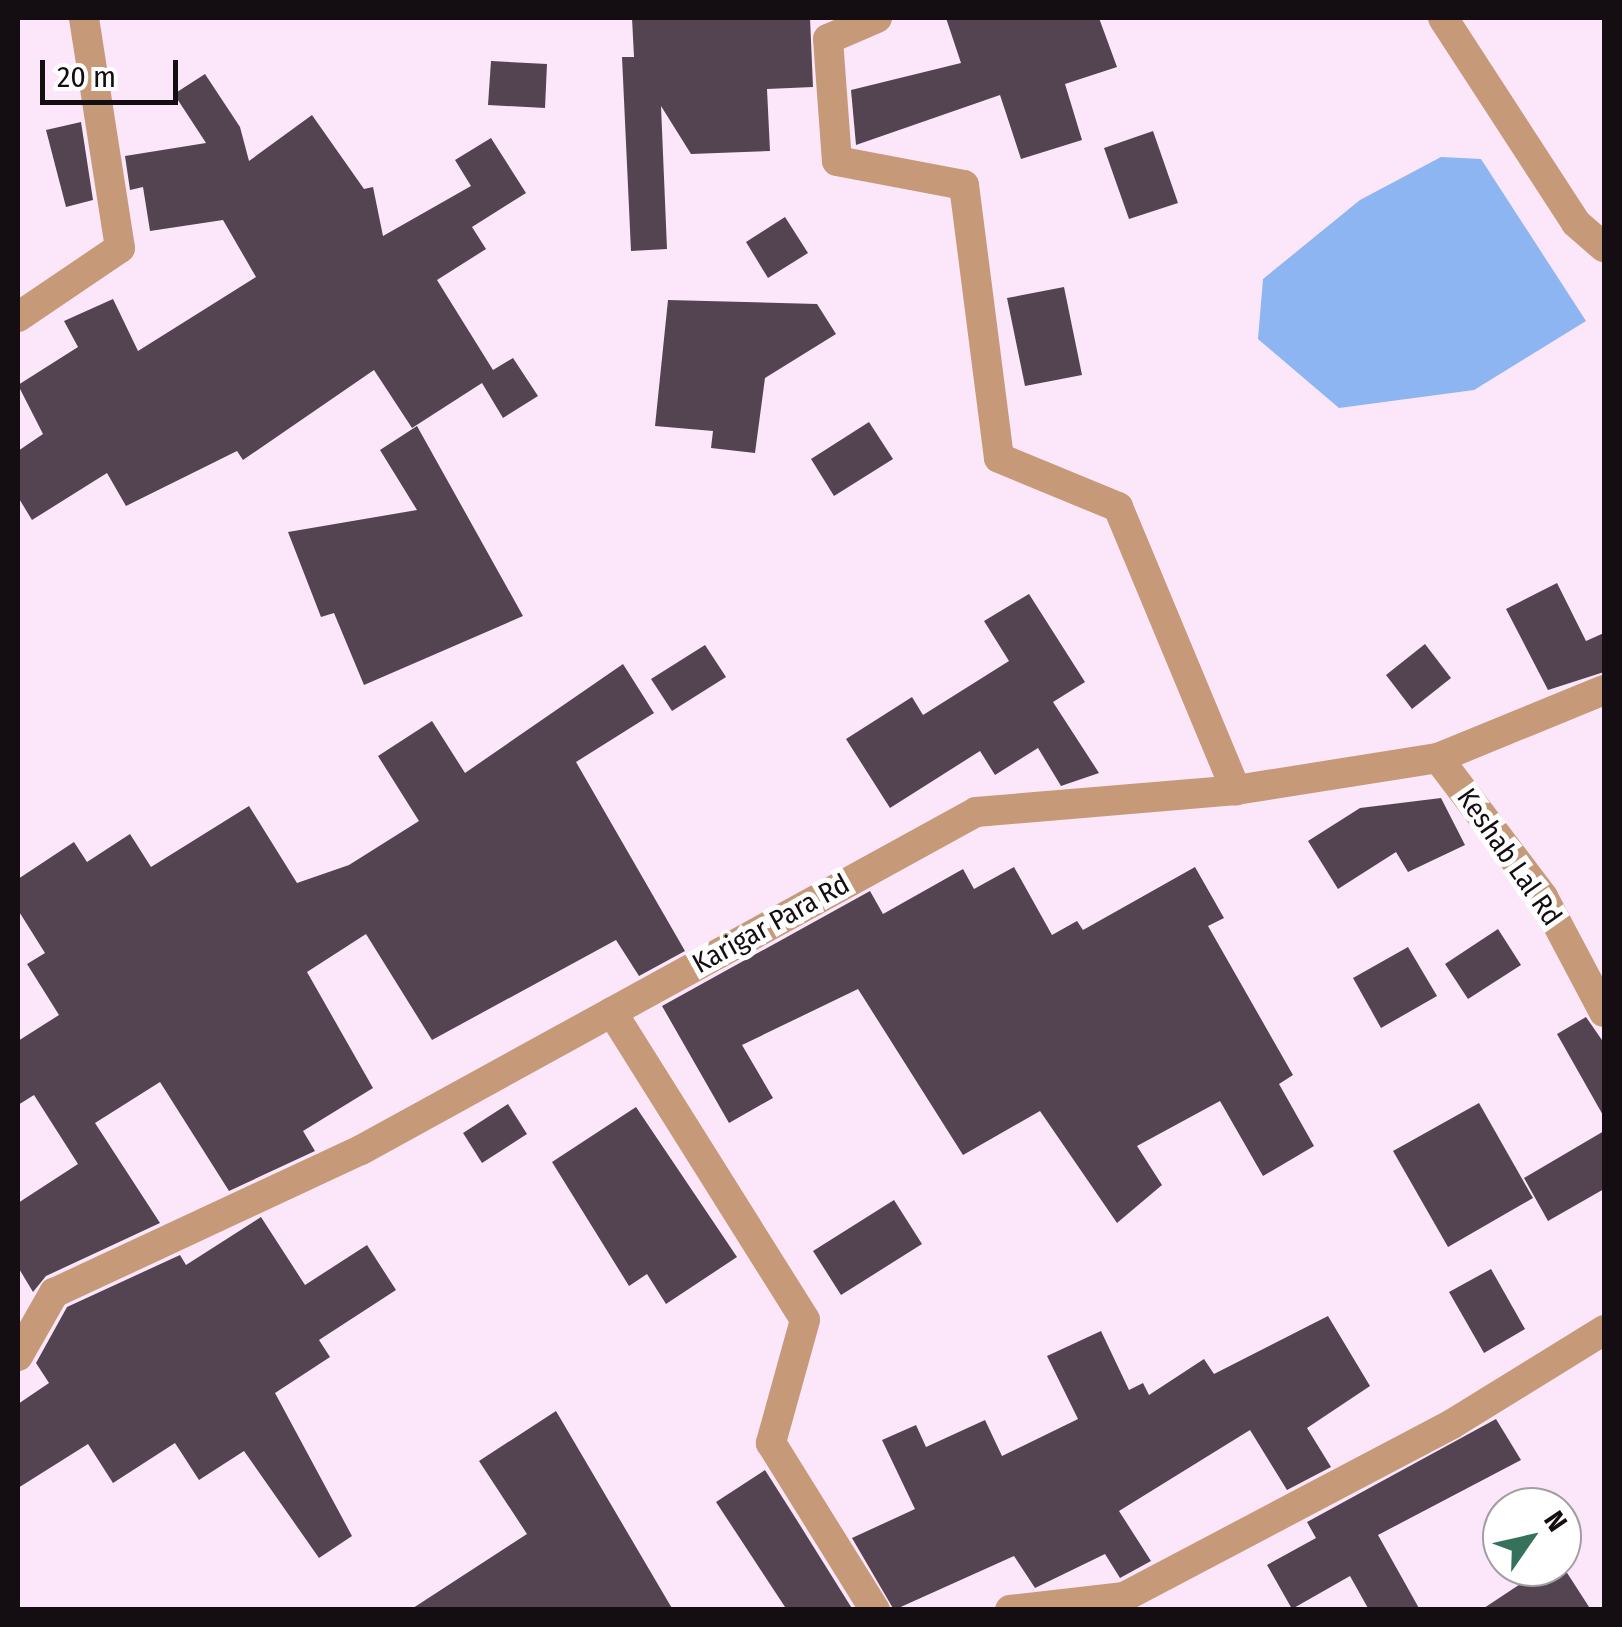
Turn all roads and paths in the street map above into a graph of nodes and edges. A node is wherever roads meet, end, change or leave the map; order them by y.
1 (84, 18) edge
2 (876, 18) edge
3 (1443, 18) edge
4 (1604, 248) edge
5 (18, 317) edge
6 (1604, 690) edge
7 (1438, 758) junction
8 (1236, 790) junction
9 (612, 1012) junction
10 (1604, 1012) edge
11 (1604, 1330) edge
12 (18, 1356) edge
13 (875, 1610) edge
14 (1010, 1610) edge

1 - 5 street
2 - 8 street
3 - 4 street
6 - 7 street, Karigar Para Rd
7 - 8 street, Karigar Para Rd
7 - 10 street, Keshab Lal Rd
8 - 9 street, Karigar Para Rd
9 - 12 street, Karigar Para Rd
9 - 13 street
11 - 14 street

